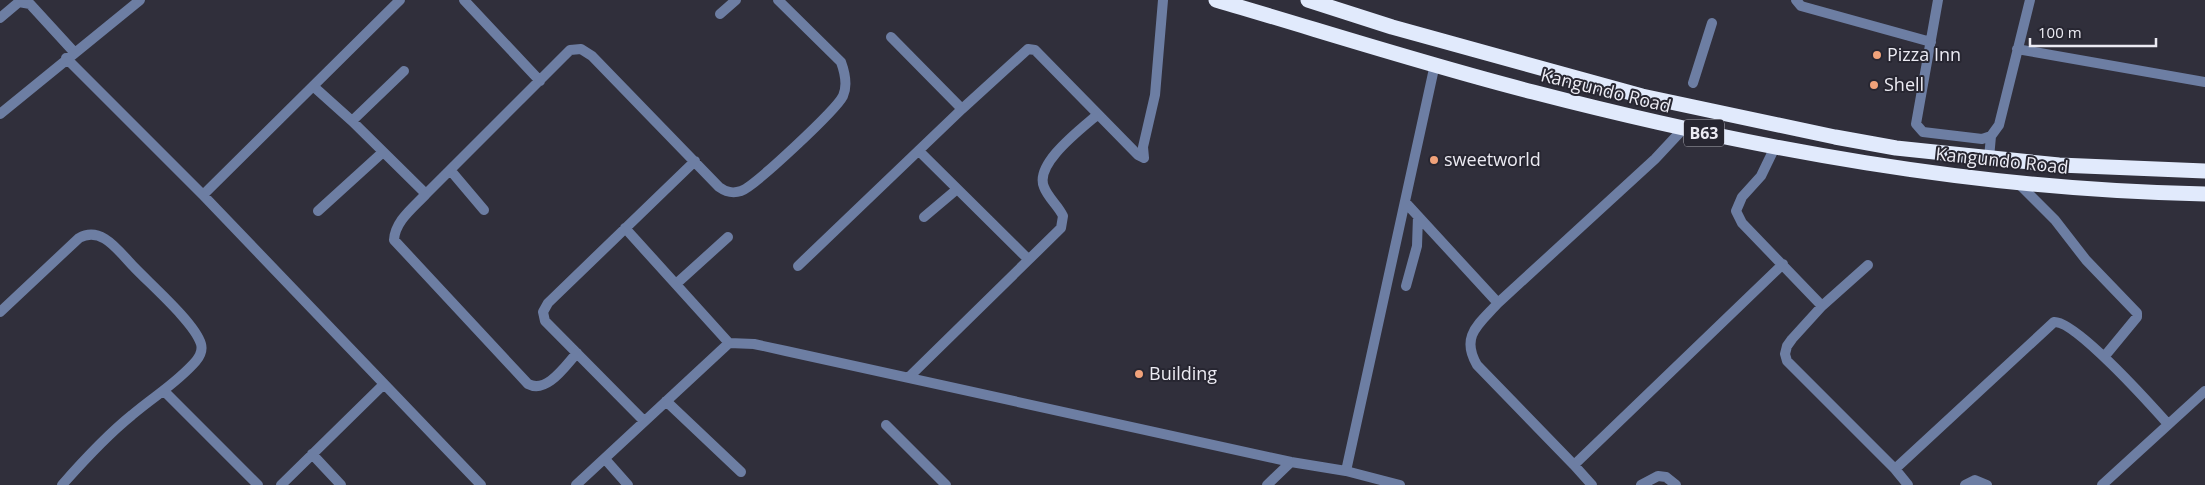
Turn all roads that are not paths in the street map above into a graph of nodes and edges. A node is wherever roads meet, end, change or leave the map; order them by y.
1 (140, 0) edge
2 (400, 0) edge
3 (464, 0) edge
4 (736, 0) edge
5 (778, 0) edge
6 (1164, 0) edge
7 (1216, 0) edge
8 (1308, 0) edge
9 (1796, 0) edge
10 (1938, 0) edge
11 (2030, 0) edge
12 (720, 14) dead end
13 (0, 18) edge
14 (1712, 23) dead end
15 (891, 36) dead end
16 (1931, 42) junction
17 (2017, 49) junction
18 (70, 55) junction
19 (1436, 64) junction
20 (404, 71) dead end
21 (540, 81) junction
22 (2205, 82) edge
23 (1693, 83) dead end
24 (313, 86) junction
25 (962, 109) junction
26 (0, 114) edge
27 (1097, 115) junction
28 (352, 120) junction
29 (1684, 129) junction
30 (1991, 136) junction
31 (1775, 147) junction
32 (1896, 148) junction
33 (919, 151) junction
34 (383, 152) junction
35 (1950, 154) junction
36 (1989, 158) junction
37 (695, 161) junction
38 (2059, 165) junction
39 (1893, 167) junction
40 (451, 170) junction
41 (2205, 171) edge
42 (1946, 174) junction
43 (2016, 182) junction
44 (2062, 185) junction
45 (956, 190) junction
46 (426, 194) junction
47 (2205, 194) edge
48 (203, 195) junction
49 (1405, 202) junction
50 (484, 210) dead end
51 (318, 211) dead end
52 (1418, 216) junction
53 (924, 217) dead end
54 (625, 228) junction
55 (728, 237) dead end
56 (1028, 259) junction
57 (1783, 264) junction
58 (1868, 265) dead end
59 (798, 266) dead end
60 (676, 284) junction
61 (1406, 286) dead end
62 (1498, 303) junction
63 (1822, 306) junction
64 (0, 312) edge
65 (730, 343) junction
66 (577, 353) junction
67 (2104, 357) junction
68 (909, 377) junction
69 (383, 385) junction
70 (2205, 391) edge
71 (165, 392) junction
72 (666, 401) junction
73 (644, 420) junction
74 (2168, 424) junction
75 (886, 426) dead end
76 (312, 454) junction
77 (605, 459) junction
78 (1292, 462) junction
79 (1574, 465) junction
80 (1895, 469) junction
81 (1346, 471) junction
82 (741, 472) dead end
83 (62, 485) edge
84 (258, 485) edge
85 (281, 485) edge
86 (341, 485) edge
87 (481, 485) edge
88 (576, 485) edge
89 (628, 485) edge
90 (946, 485) edge
91 (1267, 485) edge
92 (1400, 485) edge
93 (1592, 485) edge
94 (1641, 485) edge
95 (1676, 485) edge
96 (1908, 485) edge
97 (1965, 485) edge
98 (1987, 485) edge
99 (2102, 485) edge

1 - 18 street
2 - 24 street
3 - 21 street
4 - 12 street
5 - 37 street
6 - 27 street
7 - 19 highway, Kangundo Road / B63
8 - 32 highway, Kangundo Road / B63
9 - 16 street
10 - 16 street
11 - 17 street
13 - 18 street
14 - 23 street
15 - 25 street
16 - 30 street
17 - 22 street
17 - 30 street
18 - 26 street
18 - 48 street
19 - 29 highway, Kangundo Road / B63
19 - 49 street
20 - 28 street
21 - 37 street
21 - 40 street
24 - 28 street
24 - 48 street
25 - 27 street
25 - 33 street
27 - 56 street
28 - 34 street
29 - 31 highway, Kangundo Road / B63
29 - 62 street
30 - 36 street
31 - 39 highway, Kangundo Road / B63
31 - 57 street
32 - 35 highway, Kangundo Road / B63
32 - 39 highway
33 - 45 street
33 - 59 street
34 - 46 street
34 - 51 street
35 - 36 highway, Kangundo Road / B63
35 - 42 highway
36 - 38 highway, Kangundo Road / B63
37 - 54 street
38 - 41 highway, Kangundo Road / B63
38 - 44 highway
39 - 42 highway, Kangundo Road / B63
40 - 46 street
40 - 50 street
42 - 43 highway, Kangundo Road / B63
43 - 44 highway, Kangundo Road / B63
43 - 67 street
44 - 47 highway, Kangundo Road / B63
45 - 53 street
45 - 56 street
46 - 66 street
48 - 69 street
49 - 52 street
49 - 81 street
52 - 61 street
52 - 62 street
54 - 60 street
54 - 66 street
55 - 60 street
56 - 68 street
57 - 63 street
57 - 79 street
58 - 63 street
60 - 65 street
62 - 79 street
63 - 80 street
64 - 71 street
65 - 68 street
65 - 72 street
66 - 73 street
67 - 74 street
67 - 80 street
68 - 78 street
69 - 76 street
69 - 87 street
70 - 74 street
71 - 83 street
71 - 84 street
72 - 73 street
72 - 82 street
73 - 77 street
74 - 99 street
75 - 90 street
76 - 85 street
76 - 86 street
77 - 88 street
77 - 89 street
78 - 81 street
78 - 91 street
79 - 93 street
80 - 96 street
81 - 92 street
94 - 95 street
97 - 98 street

